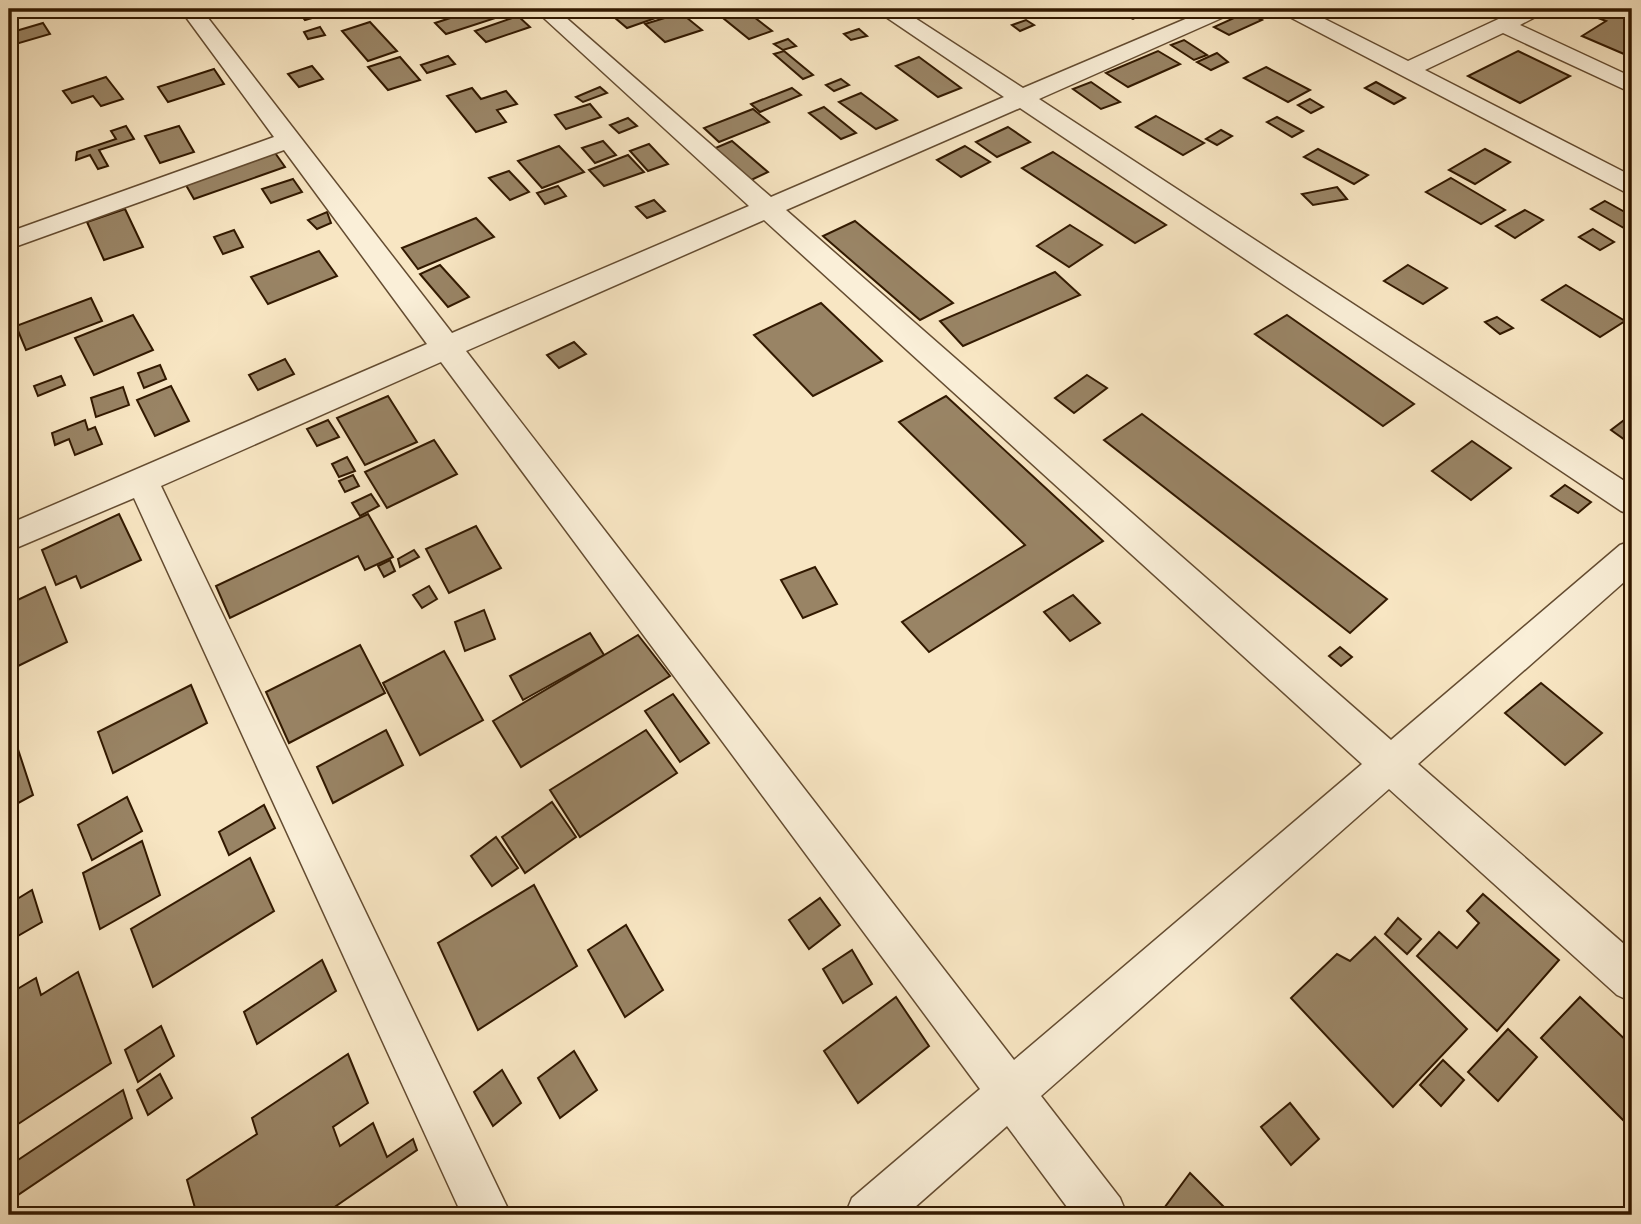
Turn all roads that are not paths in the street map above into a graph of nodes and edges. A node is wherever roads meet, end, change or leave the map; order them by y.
1 (190, 9) edge
2 (544, 9) edge
3 (887, 9) edge
4 (1226, 9) edge
5 (1289, 9) edge
6 (1536, 9) edge
7 (1503, 25) junction
8 (1408, 70) junction
9 (1632, 86) edge
10 (1022, 98) junction
11 (290, 140) junction
12 (1632, 186) edge
13 (768, 208) junction
14 (9, 212) edge
15 (15, 239) edge
16 (447, 347) junction
17 (142, 480) junction
18 (1632, 502) edge
19 (9, 538) edge
20 (1632, 555) edge
21 (1391, 765) junction
22 (1632, 980) edge
23 (1011, 1093) junction
24 (486, 1215) edge
25 (869, 1215) edge
26 (1103, 1215) edge

1 - 11 street
2 - 13 street
3 - 10 street
4 - 10 street
5 - 8 street
6 - 7 street
7 - 8 street
7 - 9 street
8 - 12 street
10 - 13 street
10 - 18 street
11 - 15 street
11 - 16 street
13 - 16 street
13 - 21 street
14 - 15 street
16 - 17 street
16 - 23 street
17 - 19 street
17 - 24 street
20 - 21 street
21 - 22 street
21 - 23 street
23 - 25 street
23 - 26 street

